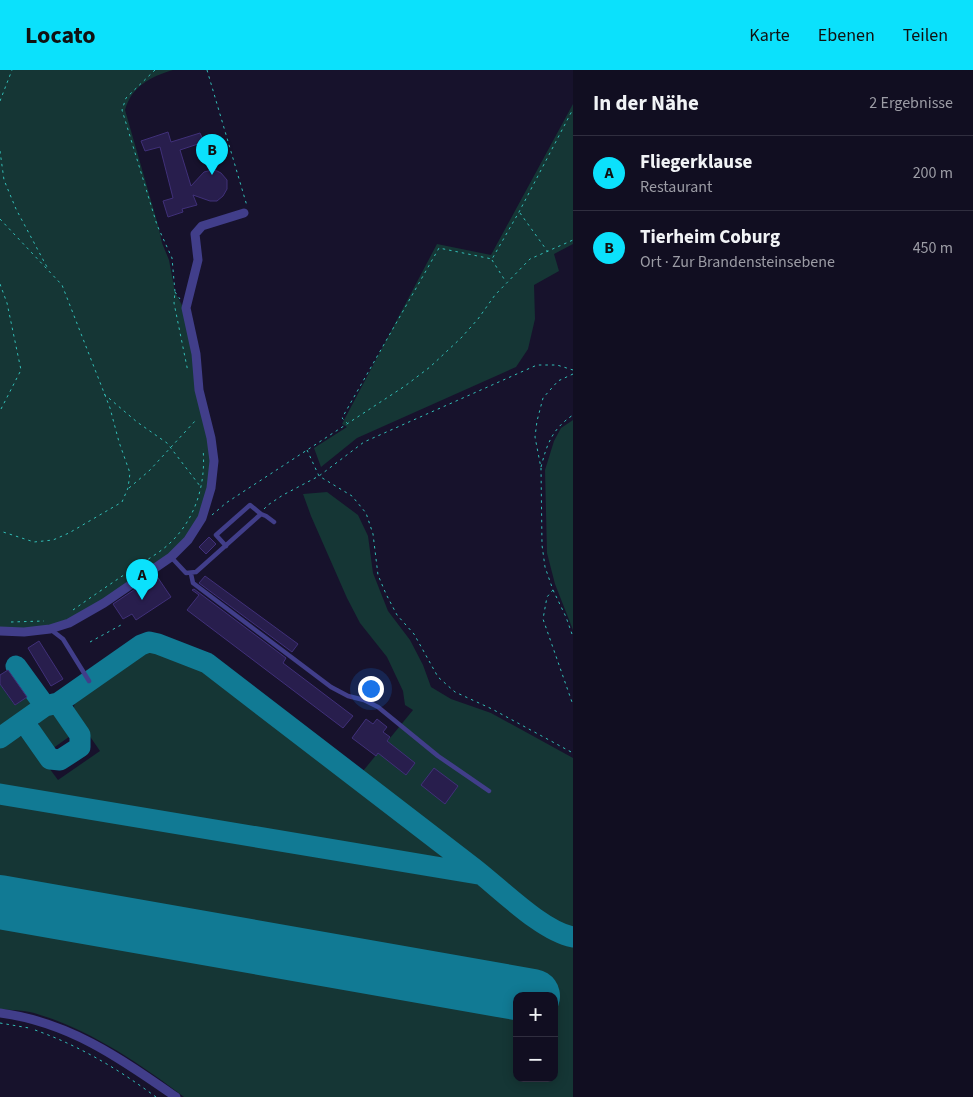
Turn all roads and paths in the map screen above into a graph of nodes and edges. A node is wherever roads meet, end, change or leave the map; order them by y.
1 (12, 70) edge
2 (154, 70) edge
3 (207, 70) edge
4 (0, 101) edge
5 (573, 109) edge
6 (0, 151) edge
7 (519, 212) junction
8 (244, 213) joint
9 (0, 218) edge
10 (573, 240) edge
11 (548, 252) junction
12 (492, 259) junction
13 (48, 269) junction
14 (506, 283) junction
15 (0, 284) edge
16 (573, 370) edge
17 (189, 374) dead end
18 (573, 374) edge
19 (104, 394) junction
20 (0, 411) edge
21 (573, 415) edge
22 (348, 425) junction
23 (190, 426) dead end
24 (170, 447) junction
25 (203, 448) dead end
26 (307, 449) junction
27 (541, 468) junction
28 (319, 476) junction
29 (200, 487) junction
30 (128, 488) junction
31 (261, 514) junction
32 (211, 516) dead end
33 (274, 522) dead end
34 (0, 531) edge
35 (226, 546) junction
36 (171, 557) junction
37 (191, 574) junction
38 (553, 590) junction
39 (74, 610) dead end
40 (44, 620) dead end
41 (9, 622) dead end
42 (121, 625) dead end
43 (50, 630) junction
44 (0, 631) edge
45 (573, 637) edge
46 (90, 642) dead end
47 (89, 681) dead end
48 (573, 706) edge
49 (573, 753) edge
50 (489, 791) dead end
51 (0, 1013) edge
52 (0, 1023) edge
53 (156, 1097) edge
54 (176, 1097) edge

1 - 4 path
2 - 17 path
3 - 8 path
5 - 7 path
6 - 13 path
7 - 11 path
7 - 12 path
8 - 36 street
9 - 13 path
10 - 11 path
11 - 14 path
12 - 14 path
12 - 22 path
13 - 19 path
14 - 22 path
15 - 20 path
16 - 28 path
18 - 27 path
19 - 24 path
19 - 30 path
21 - 27 path
22 - 26 path
23 - 24 path
24 - 29 path
24 - 30 path
25 - 29 path
26 - 28 path
26 - 32 path
27 - 38 path
28 - 31 path
28 - 49 path
29 - 39 path
30 - 34 path
31 - 33 lane
31 - 35 lane
31 - 35 lane
35 - 37 lane
36 - 37 lane
36 - 43 street
37 - 50 lane
38 - 45 path
38 - 48 path
40 - 41 path
42 - 46 path
43 - 44 street
43 - 47 lane
51 - 54 street
52 - 53 path

